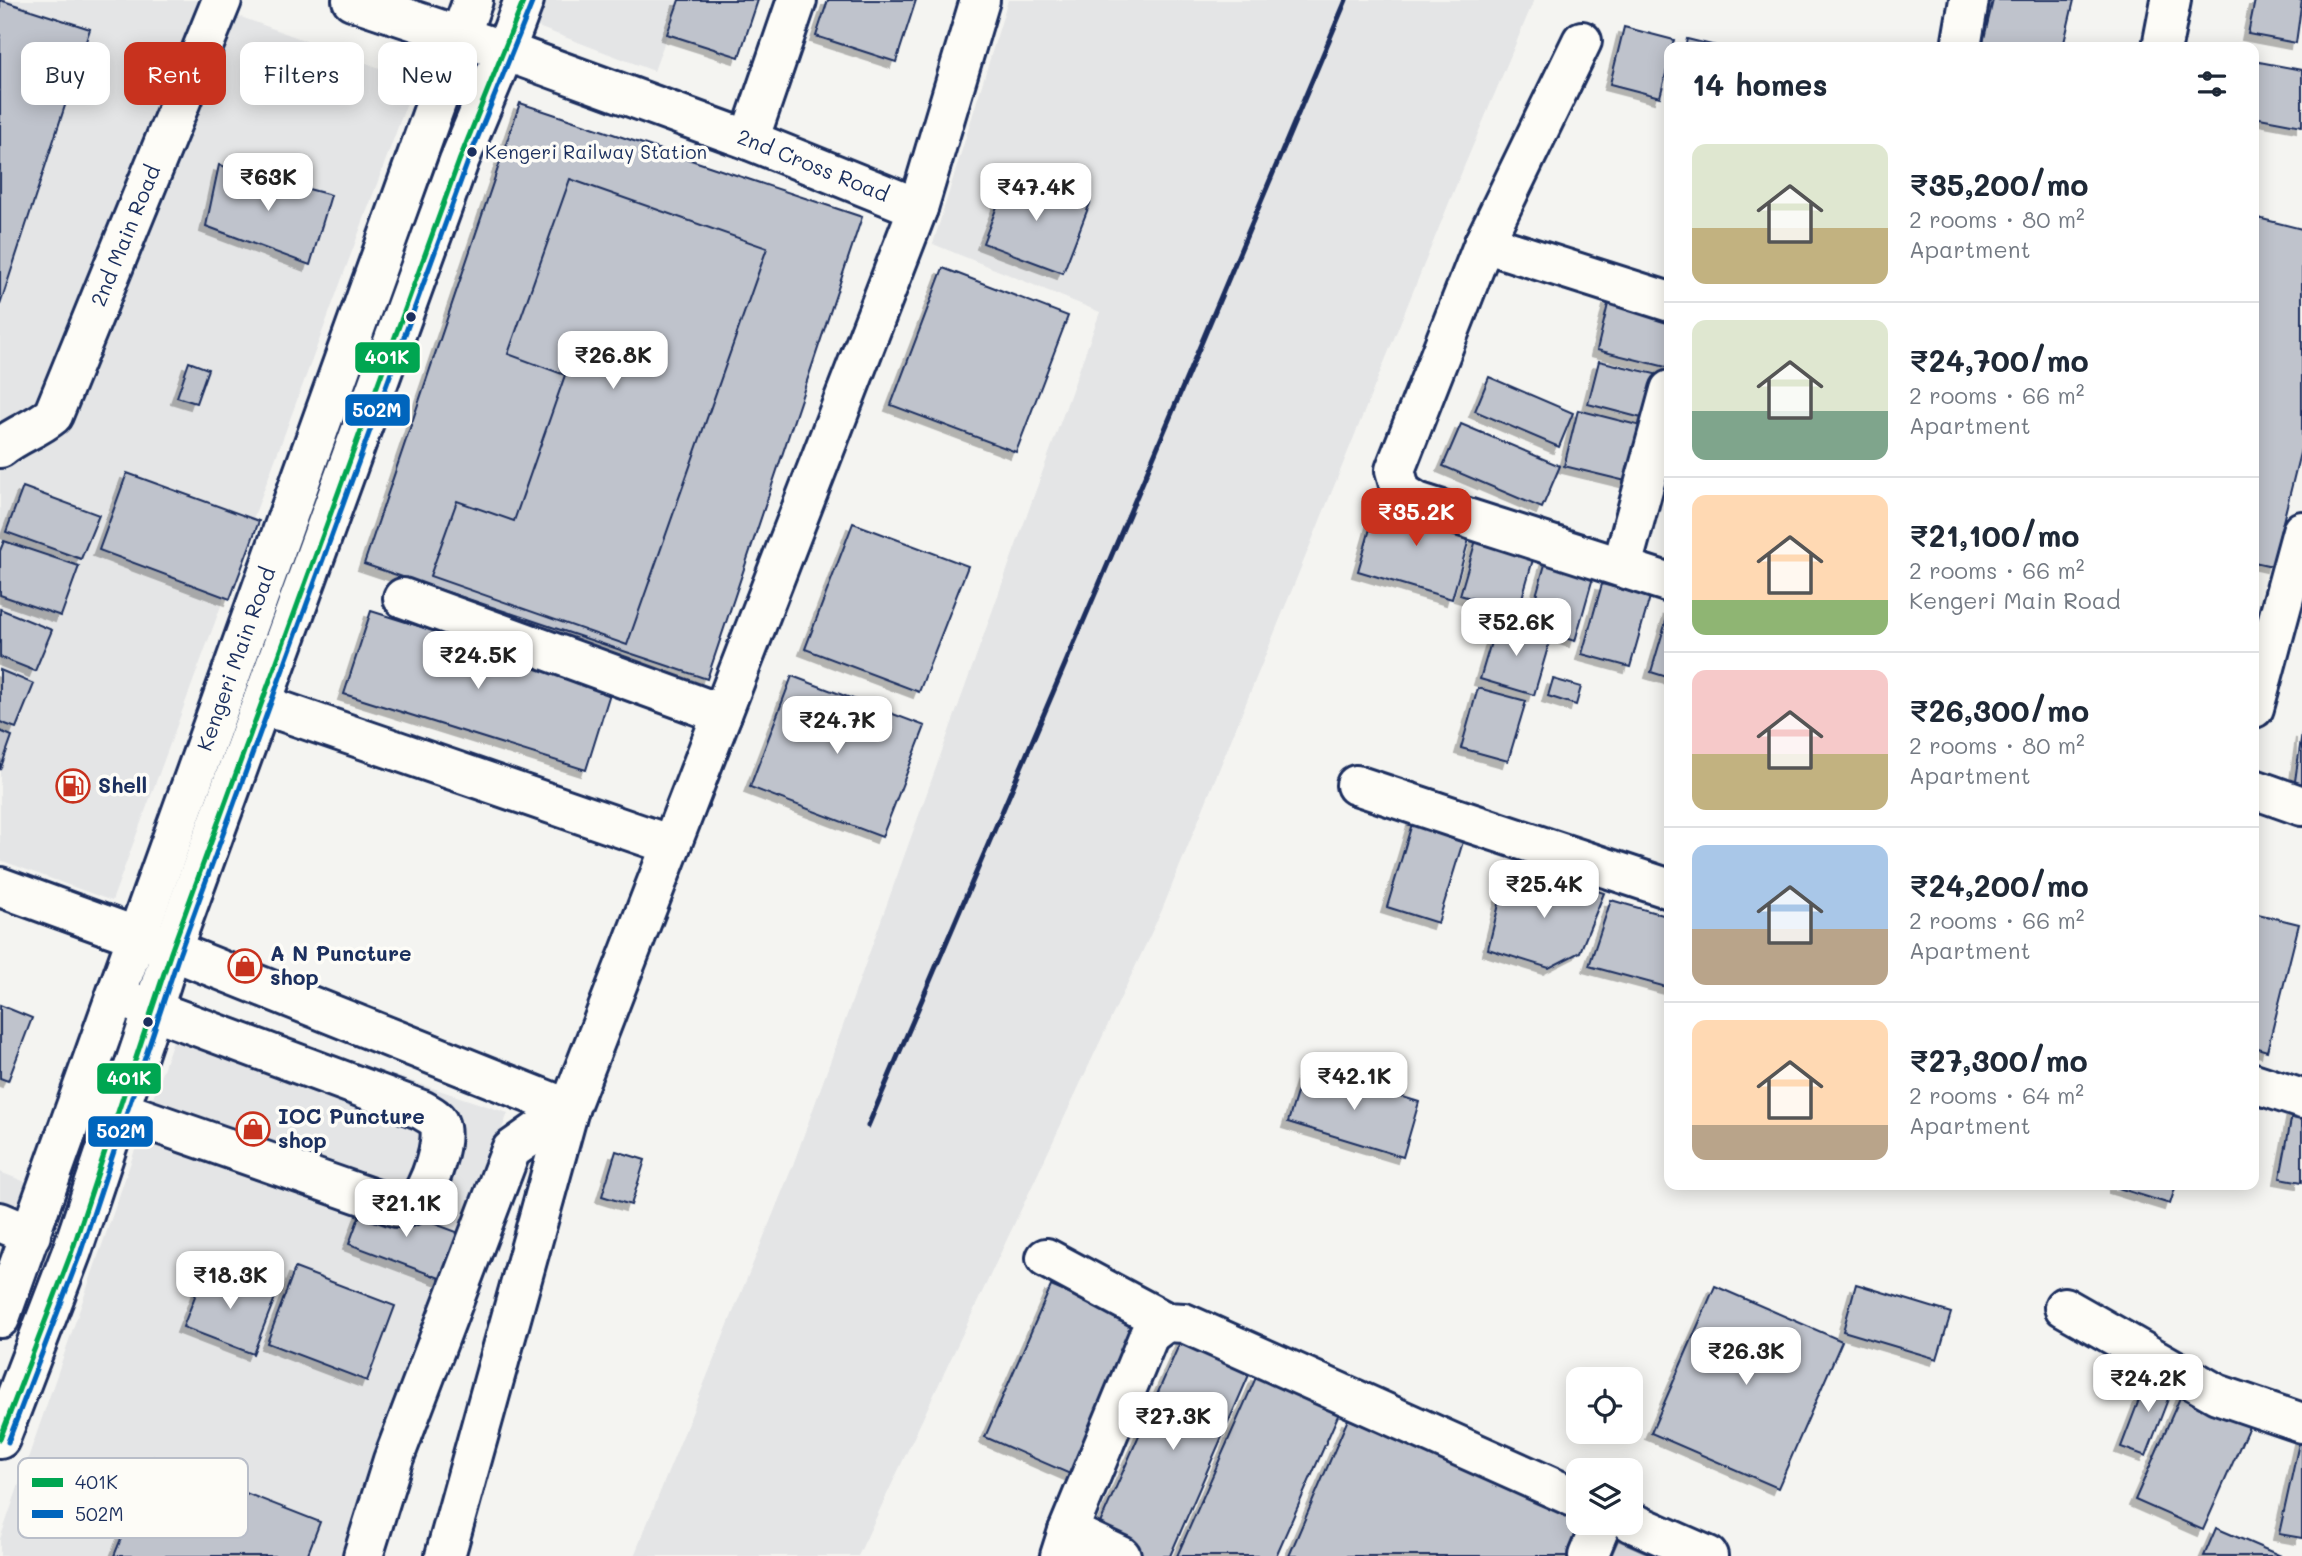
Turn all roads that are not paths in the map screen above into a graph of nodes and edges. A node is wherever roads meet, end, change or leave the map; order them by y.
1 (222, 0) edge
2 (352, 0) edge
3 (473, 0) edge
4 (524, 0) edge
5 (797, 0) edge
6 (980, 0) edge
7 (1969, 0) edge
8 (2171, 0) edge
9 (459, 36) junction
10 (1582, 41) dead end
11 (1962, 42) edge
12 (2163, 42) edge
13 (506, 51) junction
14 (748, 140) junction
15 (918, 208) junction
16 (1484, 243) junction
17 (1664, 300) edge
18 (1664, 412) edge
19 (0, 448) edge
20 (2302, 531) edge
21 (1622, 566) junction
22 (1664, 581) edge
23 (403, 598) dead end
24 (2259, 690) edge
25 (261, 707) junction
26 (722, 714) junction
27 (1356, 785) dead end
28 (2259, 791) edge
29 (2302, 806) edge
30 (671, 845) junction
31 (0, 887) edge
32 (1664, 887) edge
33 (154, 944) junction
34 (116, 997) junction
35 (153, 1010) junction
36 (2259, 1085) edge
37 (81, 1097) junction
38 (2302, 1099) edge
39 (569, 1109) junction
40 (120, 1110) junction
41 (16, 1228) edge
42 (1046, 1258) dead end
43 (2064, 1307) dead end
44 (0, 1318) edge
45 (1166, 1322) junction
46 (2302, 1423) edge
47 (0, 1439) edge
48 (1566, 1494) edge
49 (1643, 1527) edge
50 (1597, 1535) edge
51 (1064, 1544) edge
52 (363, 1556) edge
53 (444, 1556) edge
54 (1121, 1556) edge
55 (1588, 1556) edge
56 (1708, 1556) edge

1 - 19 street, 2nd Main Road
2 - 9 street, 2nd Cross Road
3 - 9 street, Kengeri Main Road
4 - 13 street, Kengeri Main Road
5 - 14 street
6 - 15 street
7 - 11 street
8 - 12 street
9 - 13 street, 2nd Cross Road
9 - 33 street, Kengeri Main Road
10 - 16 street
13 - 14 street, 2nd Cross Road
13 - 25 street, Kengeri Main Road
14 - 15 street, 2nd Cross Road
15 - 26 street
16 - 17 street
16 - 21 street
18 - 21 street
20 - 24 street
21 - 22 street
23 - 26 street
25 - 30 street
25 - 33 street, Kengeri Main Road
26 - 30 street
27 - 32 street
28 - 29 street
30 - 39 street
31 - 33 street
33 - 34 street, Kengeri Main Road
33 - 35 street, Kengeri Main Road
33 - 39 street
34 - 35 street
34 - 37 street, Kengeri Main Road
35 - 40 street, Kengeri Main Road
35 - 40 street
36 - 38 street
37 - 40 street
37 - 41 street, Kengeri Main Road
39 - 52 street
39 - 53 street
40 - 47 street, Kengeri Main Road
41 - 44 street, Kengeri Main Road
42 - 45 street
43 - 46 street
45 - 48 street
45 - 51 street
49 - 56 street
50 - 55 street
51 - 54 street

